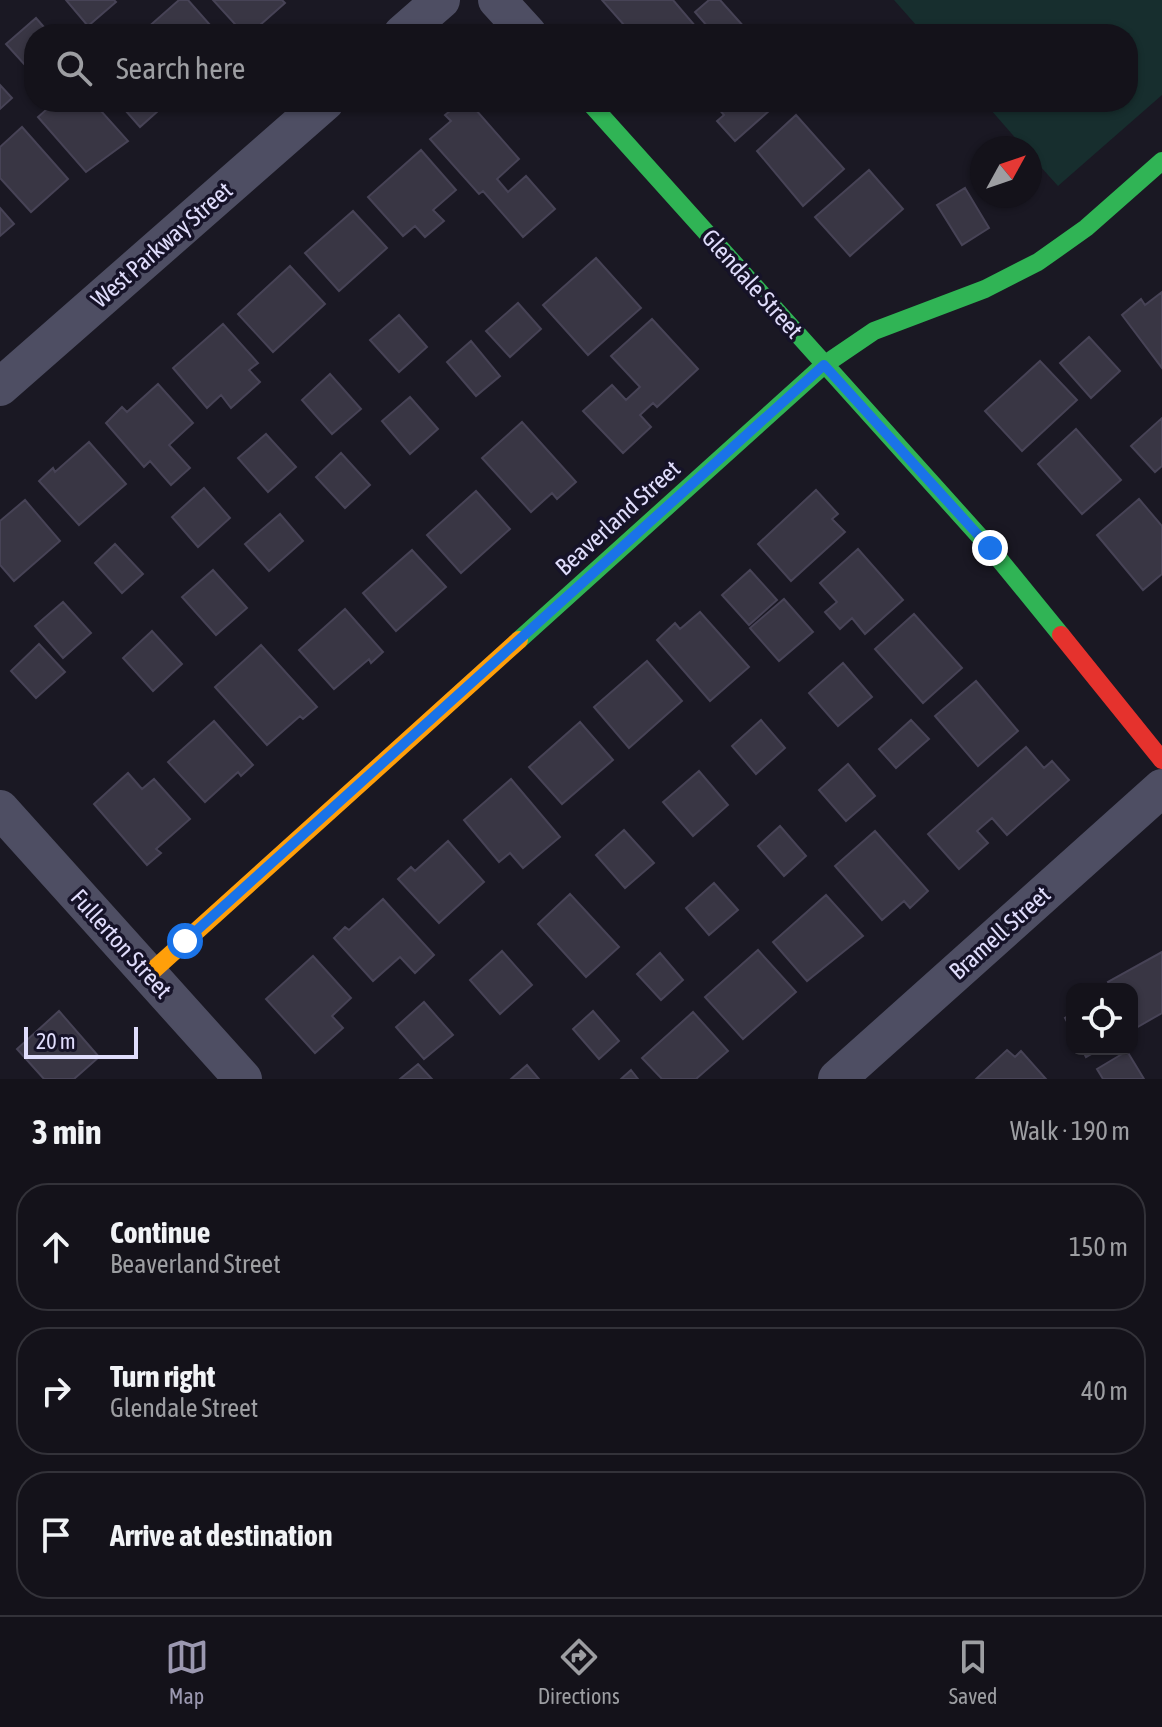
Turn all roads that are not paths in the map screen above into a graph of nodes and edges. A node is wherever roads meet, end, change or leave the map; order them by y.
1 (441, 0) edge
2 (497, 0) edge
3 (413, 24) edge
4 (519, 24) edge
5 (314, 112) edge
6 (598, 112) edge
7 (1162, 161) edge
8 (824, 365) junction
9 (0, 387) edge
10 (1162, 760) edge
11 (1162, 788) edge
12 (0, 809) edge
13 (149, 974) junction
14 (243, 1079) edge
15 (837, 1079) edge

1 - 3 street
2 - 4 street
5 - 9 street, West Parkway Street
6 - 8 street, Glendale Street
7 - 8 street, Beaverland Street
8 - 10 street, Glendale Street
8 - 13 street, Beaverland Street
11 - 15 street, Bramell Street
12 - 13 street, Fullerton Street
13 - 14 street, Fullerton Street

